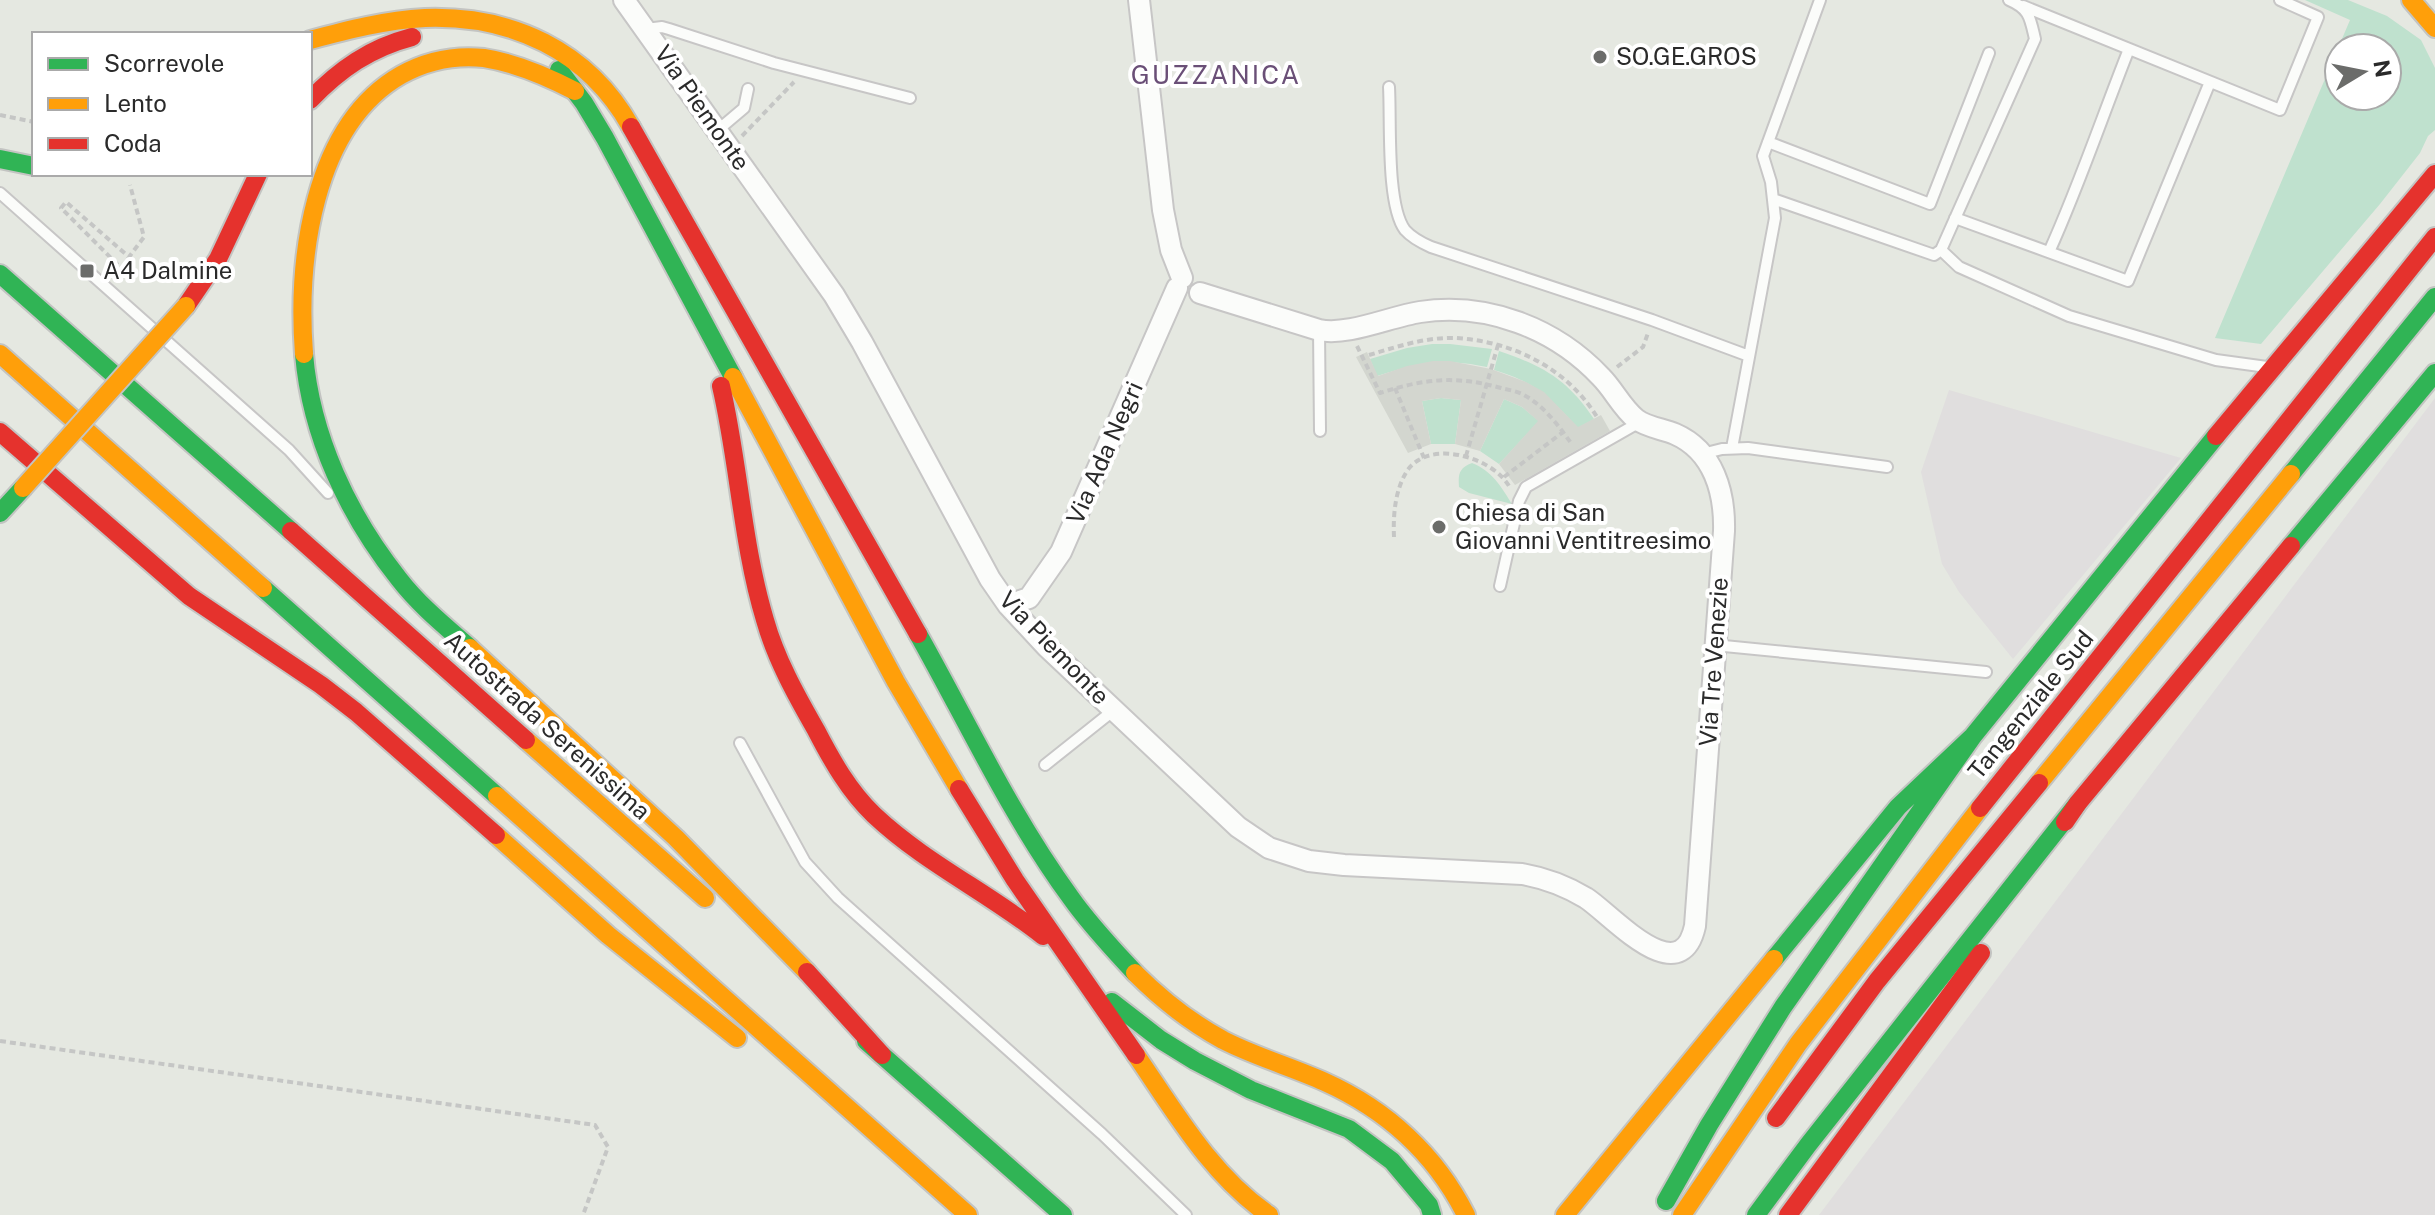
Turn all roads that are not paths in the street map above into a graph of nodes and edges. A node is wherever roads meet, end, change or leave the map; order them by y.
1 (624, 0) edge
2 (1139, 0) edge
3 (1820, 0) edge
4 (2009, 0) edge
5 (2280, 0) edge
6 (2411, 0) edge
7 (2023, 6) junction
8 (2435, 28) edge
9 (646, 29) junction
10 (526, 31) junction
11 (483, 34) junction
12 (312, 40) edge
13 (2129, 49) junction
14 (1989, 53) dead end
15 (2210, 82) junction
16 (1389, 87) dead end
17 (748, 89) dead end
18 (575, 91) junction
19 (312, 98) edge
20 (910, 98) dead end
21 (718, 130) junction
22 (1768, 142) junction
23 (0, 159) edge
24 (32, 166) edge
25 (2435, 174) edge
26 (257, 176) edge
27 (0, 193) edge
28 (1773, 199) junction
29 (1955, 218) junction
30 (2435, 237) edge
31 (1941, 250) junction
32 (2049, 252) junction
33 (0, 274) edge
34 (1186, 290) junction
35 (2435, 297) edge
36 (700, 319) junction
37 (1319, 330) junction
38 (0, 354) edge
39 (1749, 356) junction
40 (2272, 367) junction
41 (2435, 373) edge
42 (1640, 422) junction
43 (1320, 431) dead end
44 (0, 432) edge
45 (1732, 448) junction
46 (1702, 454) junction
47 (1887, 467) dead end
48 (0, 513) edge
49 (361, 525) junction
50 (1500, 586) dead end
51 (1008, 605) junction
52 (1714, 645) junction
53 (1986, 672) dead end
54 (1114, 710) junction
55 (1973, 736) junction
56 (740, 743) dead end
57 (1045, 765) dead end
58 (2078, 803) junction
59 (716, 908) dead end
60 (740, 929) dead end
61 (1682, 950) joint
62 (1074, 966) junction
63 (882, 1055) junction
64 (1765, 1133) dead end
65 (904, 1158) junction
66 (1462, 1206) edge
67 (1430, 1210) edge
68 (968, 1215) edge
69 (1063, 1215) edge
70 (1186, 1215) edge
71 (1269, 1215) edge
72 (1565, 1215) edge
73 (1659, 1215) edge
74 (1682, 1215) edge
75 (1756, 1215) edge
76 (1788, 1215) edge

1 - 9 street, Via Piemonte
2 - 34 street
3 - 22 lane
4 - 7 lane
5 - 15 lane
6 - 8 main road
7 - 13 lane
7 - 29 lane
9 - 20 lane
9 - 21 street, Via Piemonte
10 - 11 main road
10 - 12 main road
10 - 66 main road
11 - 18 main road
11 - 19 main road
13 - 15 lane
13 - 32 lane
14 - 22 lane
15 - 32 lane
16 - 39 lane
17 - 21 lane
18 - 36 main road
18 - 49 main road
21 - 51 street, Via Piemonte
22 - 28 lane
23 - 24 main road
25 - 40 main road
26 - 48 main road, bridge
27 - 49 lane
28 - 31 lane
28 - 39 lane
29 - 31 lane
29 - 32 lane
30 - 74 main road, Tangenziale Sud
31 - 40 lane
33 - 59 main road, Autostrada Serenissima
34 - 37 street
34 - 51 street, Via Ada Negri
35 - 64 main road
36 - 62 main road
36 - 62 main road
37 - 42 street
37 - 43 lane
38 - 65 main road
39 - 45 lane
40 - 55 main road
41 - 58 main road
42 - 46 street
42 - 50 lane
44 - 65 main road
45 - 46 lane
45 - 47 lane
46 - 52 street, Via Tre Venezie
49 - 63 main road
51 - 54 street, Via Piemonte
52 - 53 lane
52 - 61 street, Via Tre Venezie
54 - 57 lane
54 - 61 street, Via Piemonte
55 - 72 main road
55 - 73 main road
56 - 70 lane
58 - 75 main road
58 - 76 main road
60 - 63 main road
62 - 67 main road
62 - 71 main road
63 - 69 main road
65 - 68 main road

